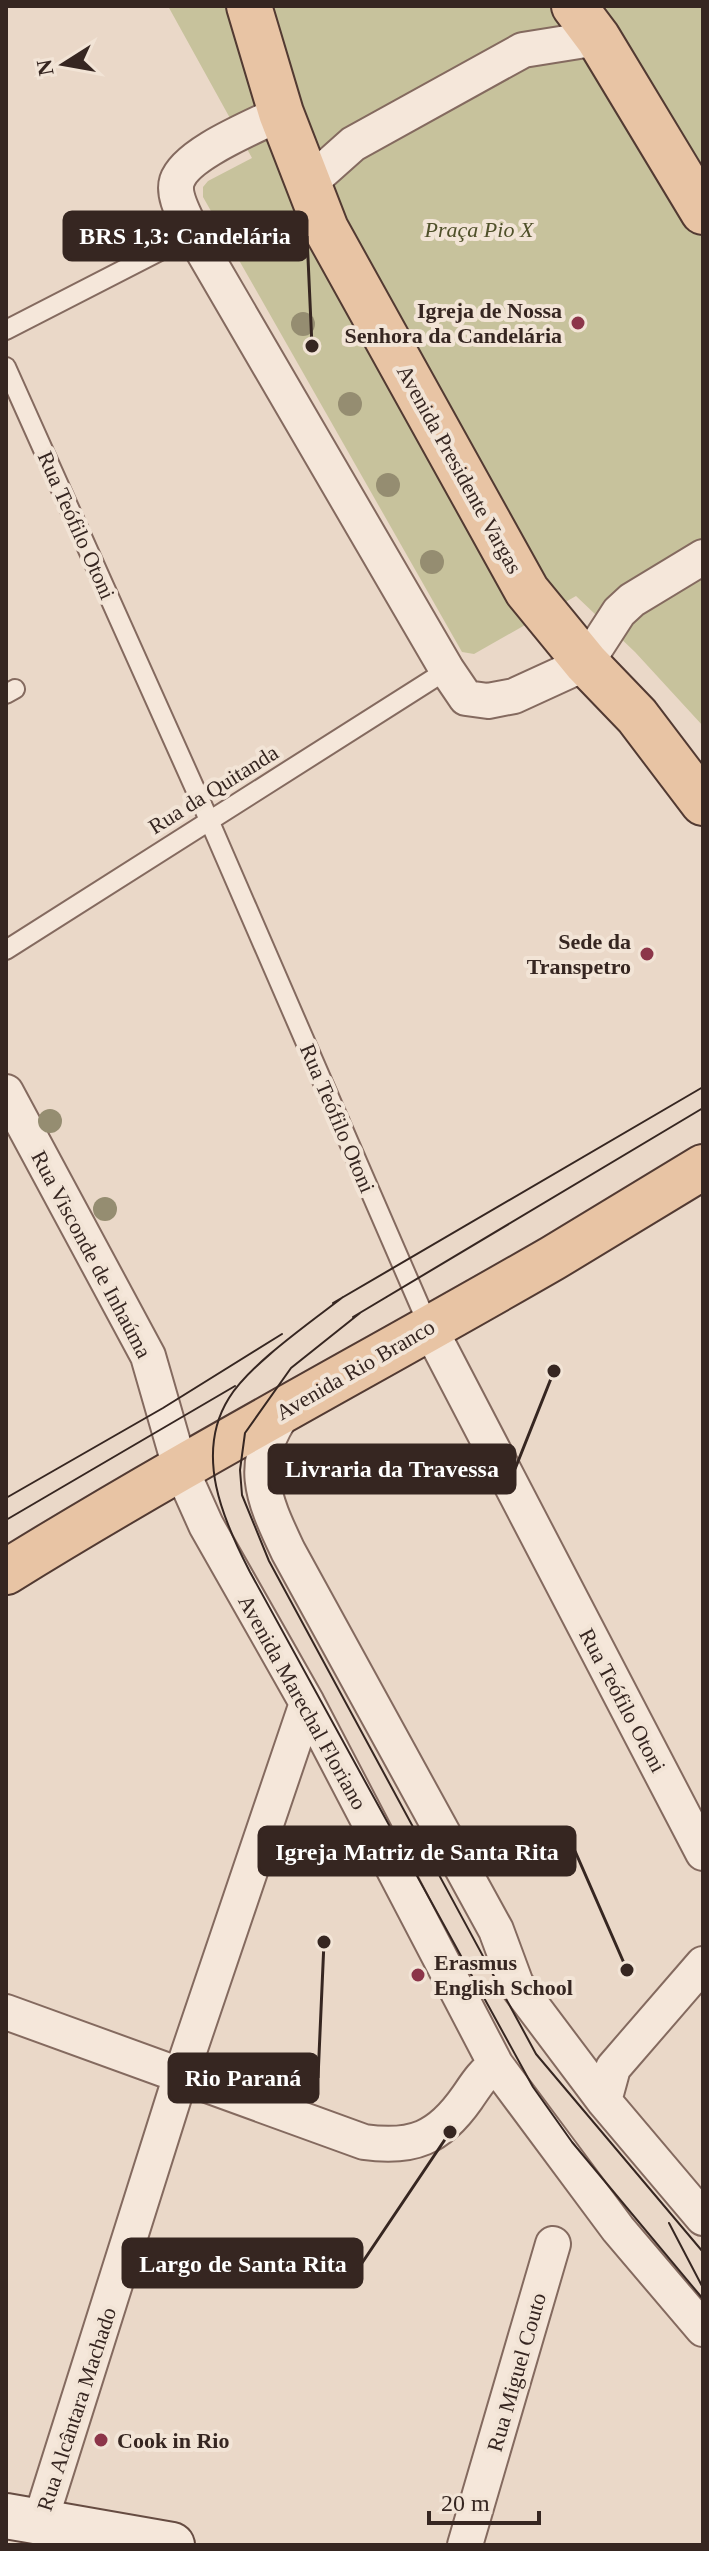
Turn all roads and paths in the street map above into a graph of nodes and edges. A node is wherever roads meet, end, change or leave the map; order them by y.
1 (249, 6) edge
2 (586, 22) edge
3 (281, 113) junction
4 (307, 185) junction
5 (703, 212) edge
6 (193, 234) junction
7 (6, 330) edge
8 (6, 367) edge
9 (703, 557) edge
10 (586, 663) junction
11 (447, 670) junction
12 (703, 803) edge
13 (209, 820) junction
14 (6, 950) edge
15 (6, 1092) edge
16 (703, 1167) edge
17 (429, 1327) junction
18 (286, 1409) junction
19 (180, 1467) junction
20 (6, 1572) edge
21 (307, 1703) junction
22 (703, 1853) edge
23 (703, 1964) edge
24 (6, 2012) edge
25 (496, 2065) junction
26 (181, 2075) junction
27 (604, 2101) junction
28 (703, 2218) edge
29 (553, 2244) dead end
30 (703, 2329) edge
31 (23, 2519) edge
32 (172, 2545) edge
33 (465, 2545) edge

1 - 3 main road, Avenida Presidente Vargas
2 - 4 street
2 - 5 main road
3 - 4 main road, Avenida Presidente Vargas
3 - 6 street
4 - 10 main road, Avenida Presidente Vargas
6 - 7 lane
6 - 11 street
8 - 13 lane, Rua Teófilo Otoni
9 - 10 street
10 - 11 street
10 - 12 main road, Avenida Presidente Vargas
11 - 13 lane, Rua da Quitanda
13 - 14 lane, Rua da Quitanda
13 - 17 lane, Rua Teófilo Otoni
15 - 19 street, Rua Visconde de Inhaúma
16 - 17 main road, Avenida Rio Branco
17 - 18 main road, Avenida Rio Branco
17 - 22 street, Rua Teófilo Otoni
18 - 19 main road, Avenida Rio Branco
18 - 27 street
19 - 20 main road, Avenida Rio Branco
19 - 21 street, Avenida Marechal Floriano
21 - 25 street, Avenida Marechal Floriano
21 - 26 street, Rua Alcântara Machado
23 - 27 street
24 - 26 street
25 - 26 street
25 - 30 street, Avenida Marechal Floriano
26 - 31 street, Rua Alcântara Machado
27 - 28 street
29 - 33 street, Rua Miguel Couto
31 - 32 street

